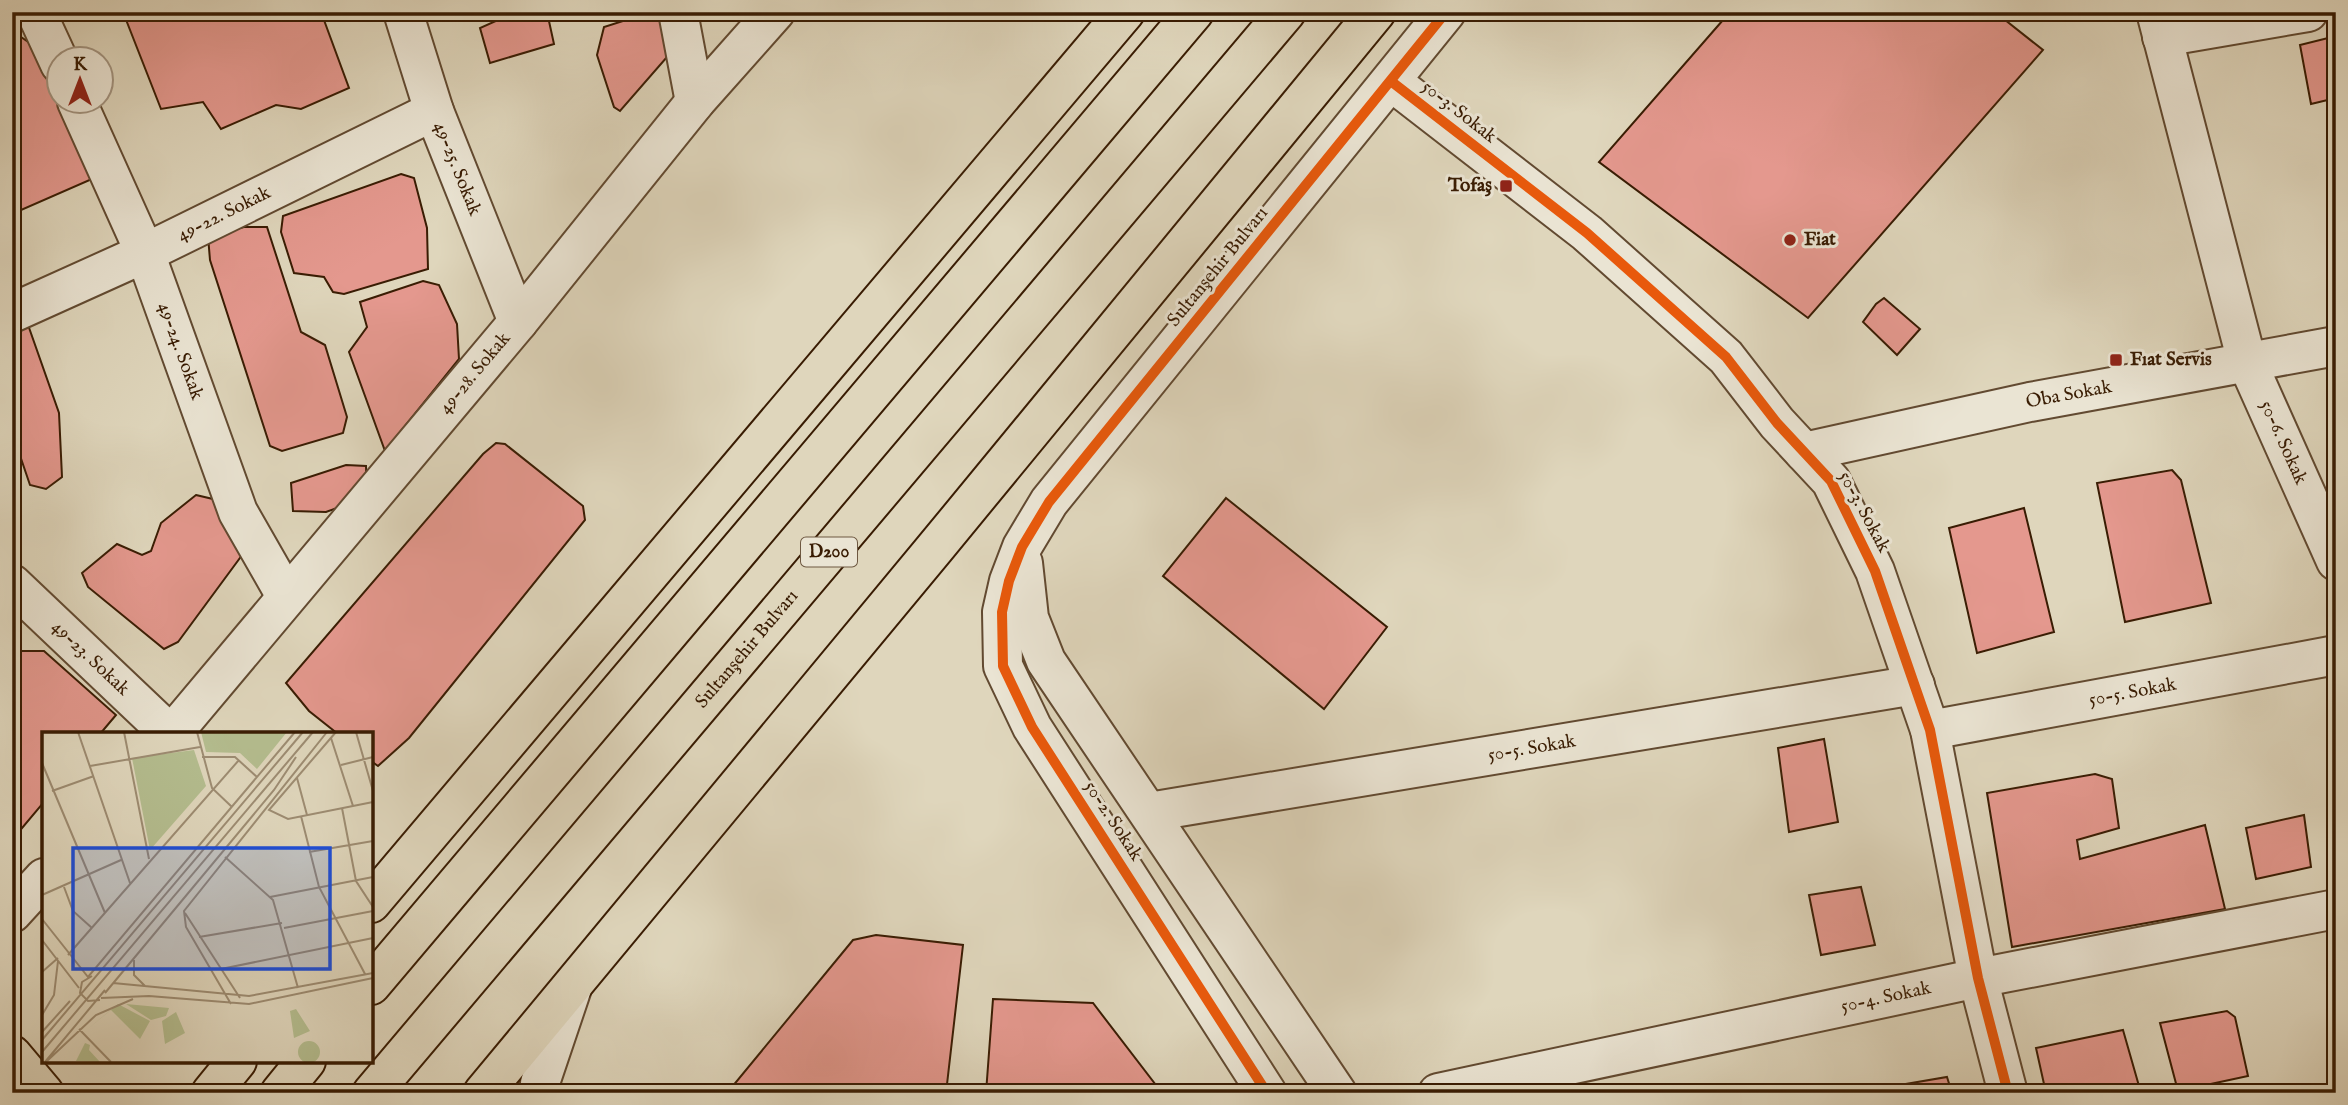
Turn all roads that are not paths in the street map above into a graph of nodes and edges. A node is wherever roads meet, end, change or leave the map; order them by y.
1 (36, 12) edge
2 (403, 12) edge
3 (678, 12) edge
4 (775, 12) edge
5 (1125, 12) edge
6 (1194, 12) edge
7 (1286, 12) edge
8 (1376, 12) edge
9 (1446, 12) edge
10 (2308, 12) edge
11 (2159, 25) edge
12 (52, 46) edge
13 (1392, 82) junction
14 (695, 102) junction
15 (434, 111) junction
16 (83, 116) edge
17 (145, 253) junction
18 (12, 313) edge
19 (518, 323) junction
20 (2336, 346) edge
21 (2247, 362) junction
22 (1804, 452) junction
23 (1022, 547) junction
24 (2336, 561) edge
25 (12, 584) edge
26 (286, 596) junction
27 (2336, 655) edge
28 (1914, 685) junction
29 (1930, 730) junction
30 (169, 732) edge
31 (173, 732) edge
32 (1149, 812) junction
33 (42, 880) edge
34 (373, 901) edge
35 (2336, 909) edge
36 (12, 913) edge
37 (1978, 978) junction
38 (574, 982) junction
39 (373, 983) edge
40 (12, 1055) edge
41 (235, 1063) edge
42 (304, 1063) edge
43 (44, 1093) edge
44 (211, 1093) edge
45 (280, 1093) edge
46 (372, 1093) edge
47 (482, 1093) edge
48 (541, 1093) edge
49 (1267, 1093) edge
50 (1337, 1093) edge
51 (1438, 1093) edge
52 (2008, 1093) edge

1 - 12 street
2 - 15 street, 49-25. Sokak
3 - 14 street
4 - 14 street, 49-28. Sokak
5 - 34 main road
6 - 39 main road
7 - 46 main road, Sultanşehir Bulvarı / D200
8 - 38 main road, Sultanşehir Bulvarı
9 - 13 street, Sultanşehir Bulvarı
10 - 11 street
11 - 21 street, 50-6. Sokak
13 - 22 street, 50-3. Sokak
13 - 23 street, Sultanşehir Bulvarı
14 - 19 street, 49-28. Sokak
15 - 17 street, 49-22. Sokak
15 - 19 street, 49-25. Sokak
16 - 17 street, 49-24. Sokak
17 - 18 street, 49-22. Sokak
17 - 26 street, 49-24. Sokak
19 - 26 street, 49-28. Sokak
20 - 21 street, Oba Sokak
21 - 22 street, Oba Sokak
21 - 24 street, 50-6. Sokak
22 - 28 street, 50-3. Sokak
23 - 32 street, 50-2. Sokak
23 - 49 street, 50-2. Sokak
25 - 30 street, 49-23. Sokak
26 - 31 street, 49-28. Sokak
27 - 29 street, 50-5. Sokak
28 - 29 street, 50-3. Sokak
28 - 32 street, 50-5. Sokak
29 - 37 street, 50-3. Sokak
32 - 50 street, 50-2. Sokak
33 - 36 street
35 - 37 street, 50-4. Sokak
37 - 51 street, 50-4. Sokak
37 - 52 street, 50-3. Sokak
38 - 47 main road, Sultanşehir Bulvarı
38 - 48 street
40 - 43 main road
41 - 44 main road
42 - 45 main road

